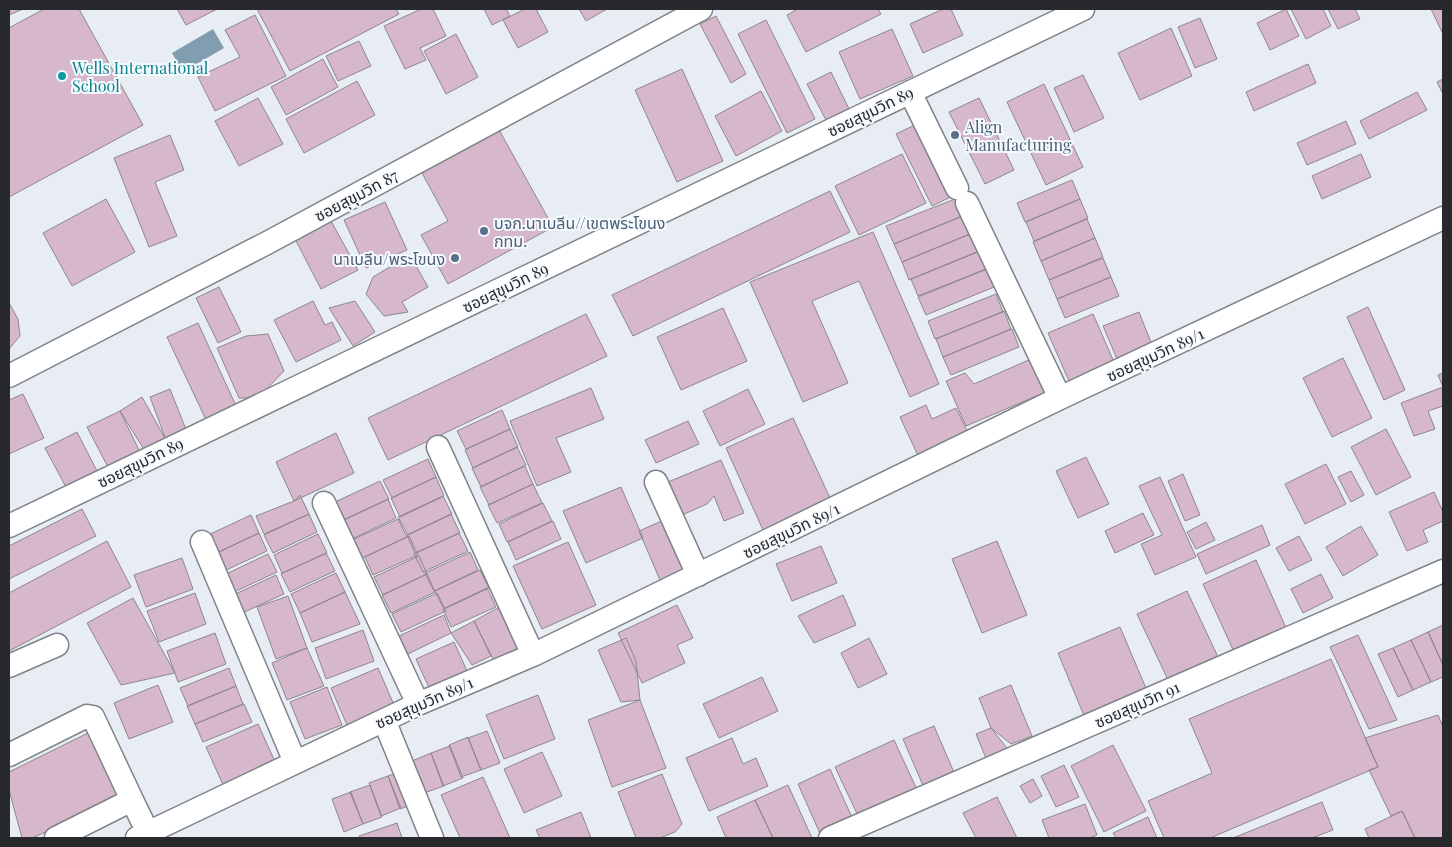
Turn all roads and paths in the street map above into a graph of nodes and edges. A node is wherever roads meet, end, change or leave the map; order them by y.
1 (701, 9) edge
2 (1083, 9) edge
3 (910, 92) junction
4 (1443, 218) edge
5 (9, 376) edge
6 (1060, 398) junction
7 (438, 448) dead end
8 (656, 482) dead end
9 (324, 503) dead end
10 (9, 526) edge
11 (202, 542) dead end
12 (1443, 571) edge
13 (698, 575) junction
14 (57, 645) dead end
15 (533, 656) junction
16 (9, 666) edge
17 (418, 704) junction
18 (384, 720) junction
19 (9, 755) edge
20 (295, 762) junction
21 (132, 800) junction
22 (143, 836) edge
23 (56, 838) edge
24 (432, 838) edge
25 (830, 838) edge

1 - 5 street, ซอยสุขุมวิท 87
2 - 3 street, ซอยสุขุมวิท 89
3 - 6 street
3 - 10 street, ซอยสุขุมวิท 89
4 - 6 street, ซอยสุขุมวิท 89/1
6 - 13 street, ซอยสุขุมวิท 89/1
7 - 15 street
8 - 13 street
9 - 17 street
11 - 20 street
12 - 25 street, ซอยสุขุมวิท 91
13 - 15 street, ซอยสุขุมวิท 89/1
14 - 16 street
15 - 17 street, ซอยสุขุมวิท 89/1
17 - 18 street, ซอยสุขุมวิท 89/1
18 - 20 street, ซอยสุขุมวิท 89/1
18 - 24 street
19 - 21 street
20 - 22 street, ซอยสุขุมวิท 89/1
21 - 22 street
21 - 23 street

